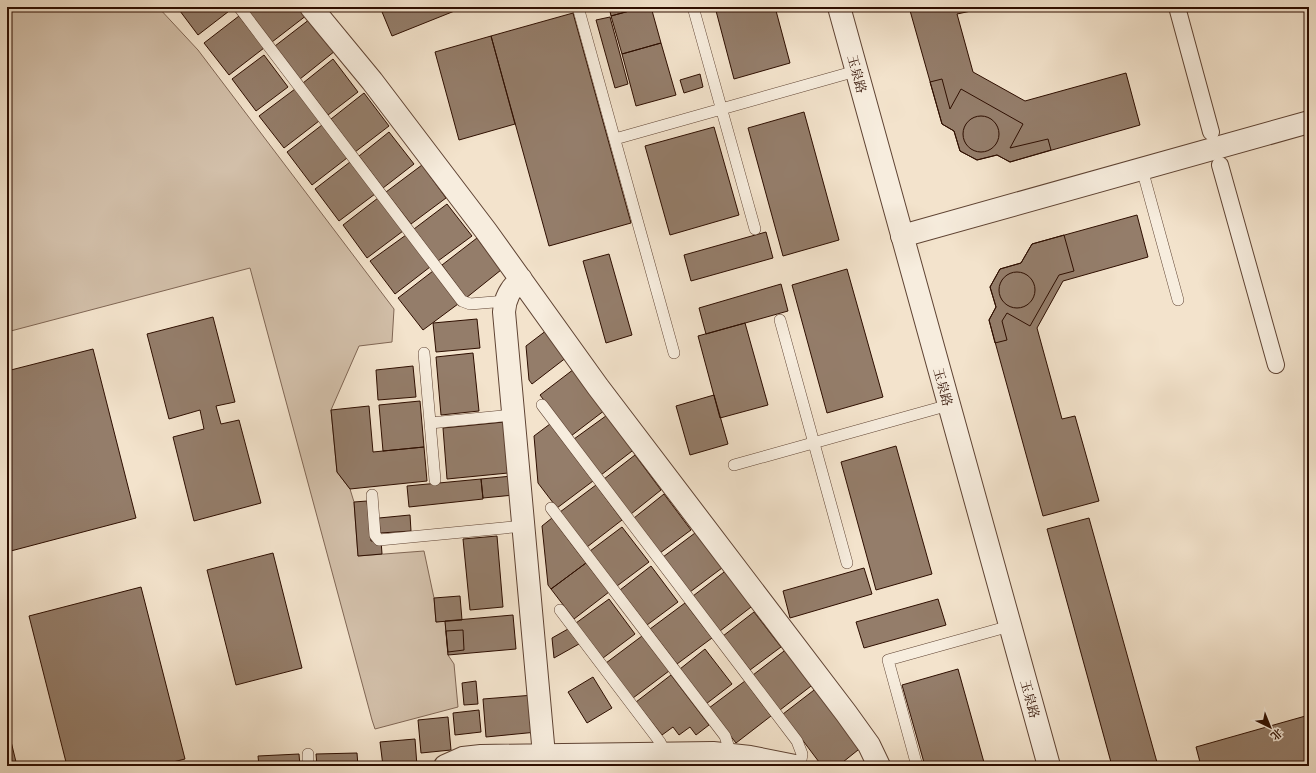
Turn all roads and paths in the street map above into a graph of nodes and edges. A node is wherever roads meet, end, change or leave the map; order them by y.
1 (239, 7) edge
2 (311, 7) edge
3 (578, 7) edge
4 (694, 7) edge
5 (839, 7) edge
6 (1177, 7) edge
7 (856, 71) junction
8 (722, 109) junction
9 (1309, 122) edge
10 (1211, 132) dead end
11 (615, 139) junction
12 (1220, 165) dead end
13 (1142, 169) junction
14 (755, 229) dead end
15 (902, 236) junction
16 (521, 279) junction
17 (1178, 300) dead end
18 (506, 301) junction
19 (780, 320) dead end
20 (424, 353) dead end
21 (674, 353) dead end
22 (1276, 365) dead end
23 (542, 405) dead end
24 (949, 405) junction
25 (513, 415) junction
26 (430, 423) junction
27 (814, 443) junction
28 (734, 466) dead end
29 (436, 480) dead end
30 (372, 495) dead end
31 (551, 508) dead end
32 (524, 526) junction
33 (847, 563) dead end
34 (560, 610) dead end
35 (1010, 626) junction
36 (308, 754) dead end
37 (665, 754) junction
38 (731, 754) junction
39 (544, 755) junction
40 (634, 760) edge
41 (452, 764) edge
42 (308, 766) edge
43 (795, 766) edge
44 (800, 766) edge
45 (879, 766) edge
46 (918, 766) edge
47 (1049, 766) edge

1 - 18 lane
2 - 16 street
3 - 11 lane
4 - 8 lane
5 - 7 street, 玉泉路
6 - 10 street
7 - 8 lane
7 - 15 street, 玉泉路
8 - 11 lane
8 - 14 lane
9 - 13 street
11 - 21 lane
12 - 22 street
13 - 15 street
13 - 17 lane
15 - 24 street, 玉泉路
16 - 18 street
16 - 45 street
18 - 25 street
19 - 27 lane
20 - 26 lane
23 - 44 lane
24 - 27 lane
24 - 35 street, 玉泉路
25 - 26 lane
25 - 32 street
26 - 29 lane
27 - 28 lane
27 - 33 lane
30 - 32 lane
31 - 38 lane
32 - 39 street
34 - 37 lane
35 - 46 lane
35 - 47 street, 玉泉路
36 - 42 lane
37 - 38 street
37 - 40 street
38 - 43 street
39 - 40 street
39 - 41 street

